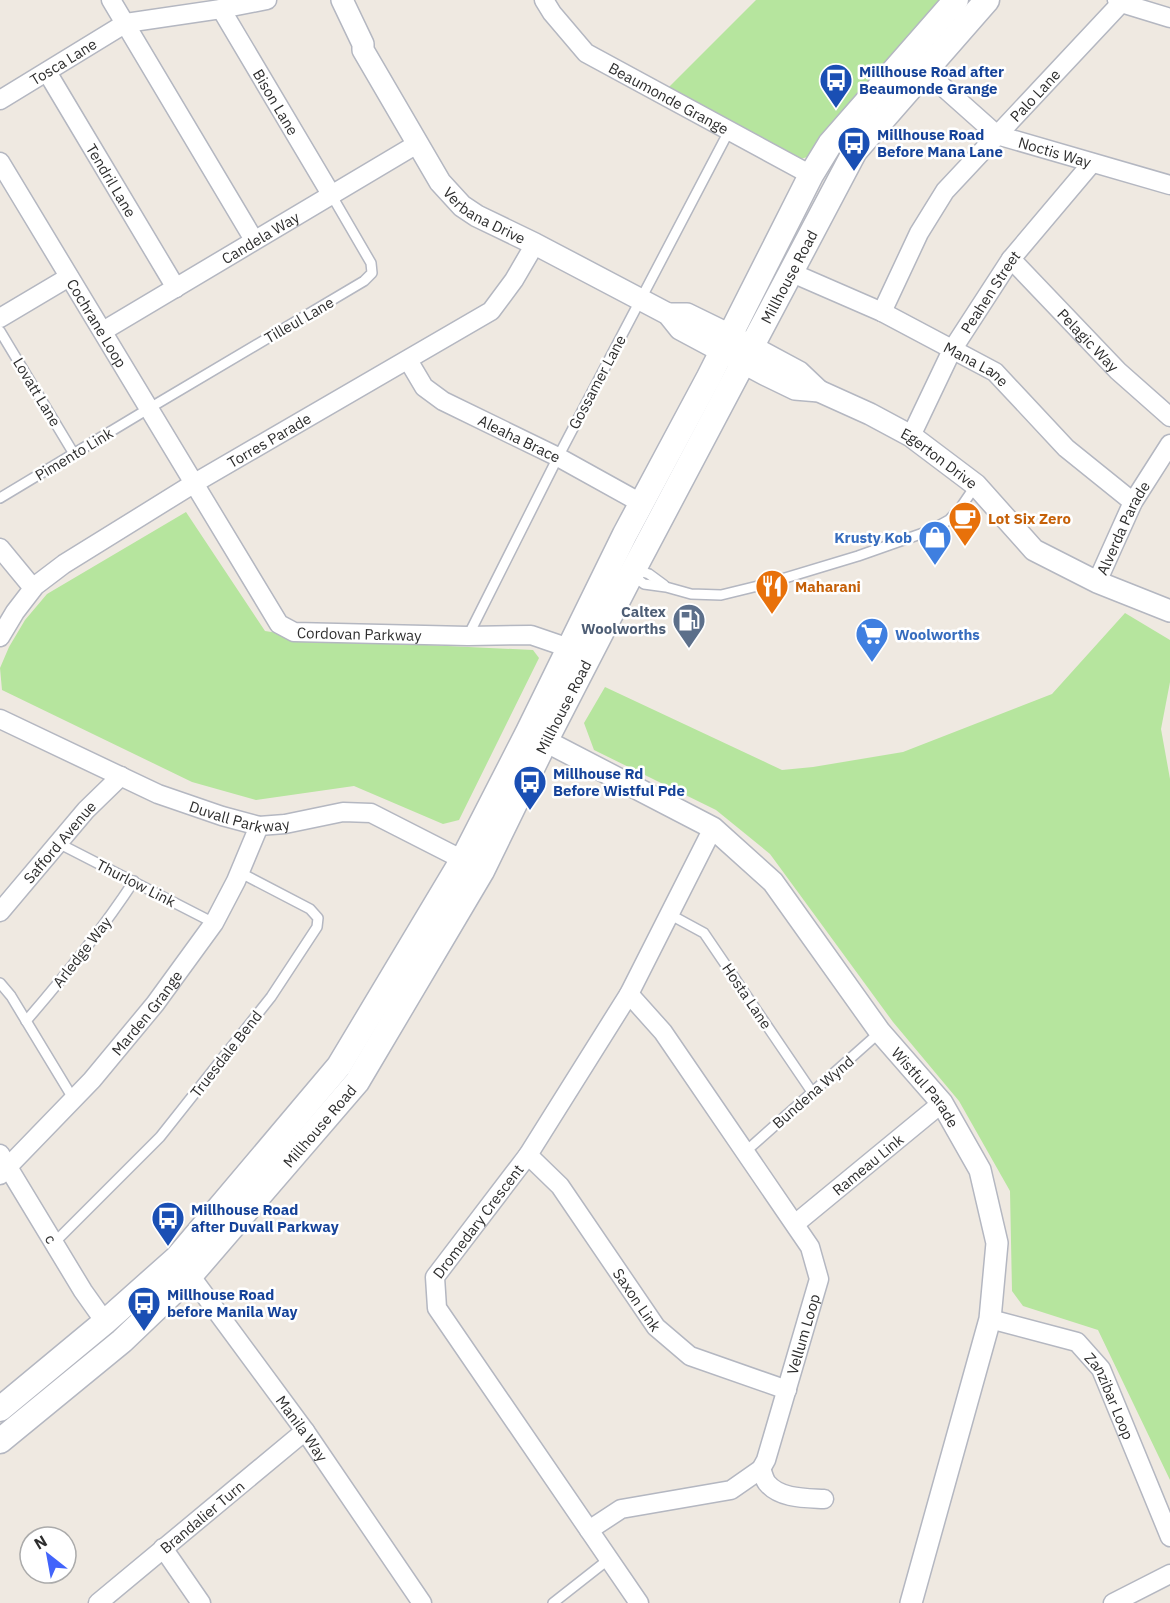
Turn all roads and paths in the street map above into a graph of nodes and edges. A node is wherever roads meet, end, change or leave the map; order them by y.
1 (111, 0) edge
2 (267, 0) edge
3 (328, 0) edge
4 (342, 0) edge
5 (544, 0) edge
6 (956, 0) edge
7 (987, 0) edge
8 (1119, 1) edge
9 (221, 9) junction
10 (1170, 18) edge
11 (126, 23) junction
12 (363, 50) junction
13 (924, 70) junction
14 (47, 72) junction
15 (0, 100) edge
16 (729, 130) junction
17 (997, 135) junction
18 (417, 144) junction
19 (0, 162) edge
20 (1092, 163) junction
21 (811, 175) junction
22 (1170, 185) edge
23 (332, 196) junction
24 (254, 240) junction
25 (536, 244) junction
26 (1011, 259) junction
27 (790, 272) junction
28 (69, 277) junction
29 (176, 288) junction
30 (640, 300) junction
31 (882, 312) junction
32 (0, 318) edge
33 (0, 331) edge
34 (103, 331) junction
35 (736, 349) junction
36 (952, 350) junction
37 (408, 360) junction
38 (148, 409) junction
39 (1170, 417) edge
40 (911, 436) junction
41 (1170, 444) edge
42 (74, 454) junction
43 (558, 457) junction
44 (193, 484) junction
45 (976, 485) junction
46 (0, 498) edge
47 (1133, 502) junction
48 (641, 503) junction
49 (629, 527) junction
50 (0, 548) edge
51 (626, 570) junction
52 (1097, 582) junction
53 (33, 588) junction
54 (1170, 611) edge
55 (582, 621) junction
56 (468, 636) junction
57 (0, 637) edge
58 (569, 648) junction
59 (0, 719) edge
60 (537, 736) junction
61 (121, 776) junction
62 (259, 826) junction
63 (713, 828) junction
64 (58, 843) junction
65 (472, 865) junction
66 (239, 872) junction
67 (134, 881) junction
68 (0, 912) edge
69 (669, 914) junction
70 (214, 922) junction
71 (0, 983) edge
72 (628, 994) junction
73 (26, 1021) junction
74 (880, 1032) junction
75 (339, 1066) junction
76 (357, 1082) junction
77 (812, 1092) junction
78 (74, 1100) junction
79 (942, 1103) junction
80 (745, 1152) junction
81 (528, 1155) junction
82 (3, 1166) edge
83 (795, 1224) junction
84 (54, 1243) junction
85 (184, 1267) junction
86 (990, 1320) junction
87 (105, 1322) junction
88 (787, 1390) junction
89 (0, 1409) edge
90 (305, 1431) junction
91 (0, 1441) edge
92 (761, 1469) junction
93 (824, 1499) dead end
94 (589, 1530) junction
95 (1170, 1537) edge
96 (163, 1548) junction
97 (609, 1559) junction
98 (1170, 1574) edge
99 (98, 1603) edge
100 (201, 1603) edge
101 (422, 1603) edge
102 (553, 1603) edge
103 (639, 1603) edge
104 (911, 1603) edge
105 (1113, 1603) edge

1 - 11 street
2 - 9 street
3 - 12 street, Verbana Drive
4 - 12 street, Verbana Drive
5 - 16 street, Beaumonde Grange
6 - 21 main road, Millhouse Road
7 - 13 main road, Millhouse Road
8 - 10 street
8 - 17 street, Palo Lane
9 - 11 street
9 - 23 street, Bison Lane
11 - 14 street, Tosca Lane
11 - 24 street
12 - 18 street, Verbana Drive
13 - 17 street, Noctis Way
13 - 27 main road, Millhouse Road
14 - 15 street, Tosca Lane
14 - 29 street, Tendril Lane
16 - 21 street, Beaumonde Grange
16 - 30 lane, Gossamer Lane
17 - 20 street, Noctis Way
17 - 31 street, Palo Lane
18 - 23 street, Candela Way
18 - 25 street, Verbana Drive
19 - 28 street, Cochrane Loop
20 - 22 street, Noctis Way
20 - 26 street, Peahen Street
21 - 35 main road, Millhouse Road
23 - 24 street, Candela Way
23 - 38 lane, Tilleul Lane
24 - 29 street, Candela Way
25 - 30 street, Verbana Drive
25 - 37 street, Torres Parade
26 - 36 street, Peahen Street
26 - 39 street, Pelagic Way
27 - 31 street, Mana Lane
27 - 35 main road, Millhouse Road
28 - 32 street
28 - 34 street, Cochrane Loop
29 - 34 street, Candela Way
30 - 35 street, Verbana Drive
30 - 43 lane, Gossamer Lane
31 - 36 street, Mana Lane
33 - 42 lane, Lovatt Lane
34 - 38 street, Cochrane Loop
35 - 40 street, Egerton Drive
35 - 48 main road, Millhouse Road
35 - 51 main road, Millhouse Road
36 - 40 street, Peahen Street
36 - 47 street, Mana Lane
37 - 43 street, Aleaha Brace
37 - 44 street, Torres Parade
38 - 42 lane, Pimento Link
38 - 44 street, Cochrane Loop
40 - 45 street, Egerton Drive
41 - 47 street, Alverda Parade
42 - 46 lane, Pimento Link
43 - 48 street, Aleaha Brace
43 - 56 lane, Gossamer Lane
44 - 53 street, Torres Parade
44 - 56 street, Cordovan Parkway
45 - 51 lane
45 - 52 street, Egerton Drive
47 - 52 street, Alverda Parade
48 - 49 main road, Millhouse Road
49 - 51 lane
49 - 55 main road, Millhouse Road
50 - 53 street
51 - 55 lane
51 - 60 main road, Millhouse Road
52 - 54 street, Egerton Drive
53 - 57 street, Torres Parade
55 - 58 main road, Millhouse Road
56 - 58 street, Cordovan Parkway
58 - 60 main road, Millhouse Road
59 - 61 street, Duvall Parkway
60 - 63 street, Wistful Parade
60 - 65 main road, Millhouse Road
61 - 62 street, Duvall Parkway
61 - 64 street, Safford Avenue
62 - 65 street, Duvall Parkway
62 - 66 street, Marden Grange
63 - 69 street, Dromedary Crescent
63 - 74 street, Wistful Parade
64 - 67 lane, Thurlow Link
64 - 68 street, Safford Avenue
65 - 75 main road, Millhouse Road
65 - 76 main road, Millhouse Road
66 - 70 street, Marden Grange
66 - 84 lane, Truesdale Bend
67 - 70 lane, Thurlow Link
67 - 73 lane, Arledge Way
69 - 72 street, Dromedary Crescent
69 - 77 lane, Hosta Lane
70 - 78 street, Marden Grange
71 - 73 lane
72 - 80 street, Vellum Loop
72 - 81 street, Dromedary Crescent
73 - 78 lane
74 - 77 lane, Bundena Wynd
74 - 79 street, Wistful Parade
75 - 76 main road
75 - 85 main road, Millhouse Road
76 - 85 main road, Millhouse Road
77 - 80 lane, Bundena Wynd
78 - 82 street, Marden Grange
79 - 83 street, Rameau Link
79 - 86 street, Wistful Parade
80 - 83 street, Vellum Loop
81 - 88 street, Saxon Link
81 - 94 street, Dromedary Crescent
82 - 84 street, c
83 - 88 street, Vellum Loop
84 - 87 street, c
85 - 87 main road, Millhouse Road
85 - 90 street, Manila Way
85 - 91 main road, Millhouse Road
86 - 95 street, Zanzibar Loop
86 - 104 street, Wistful Parade
87 - 89 main road, Millhouse Road
88 - 92 street, Vellum Loop
90 - 96 street, Brandalier Turn
90 - 101 street, Manila Way
92 - 93 street
92 - 94 street
94 - 97 street, Dromedary Crescent
96 - 99 street, Brandalier Turn
96 - 100 street
97 - 102 lane
97 - 103 street, Dromedary Crescent
98 - 105 street

